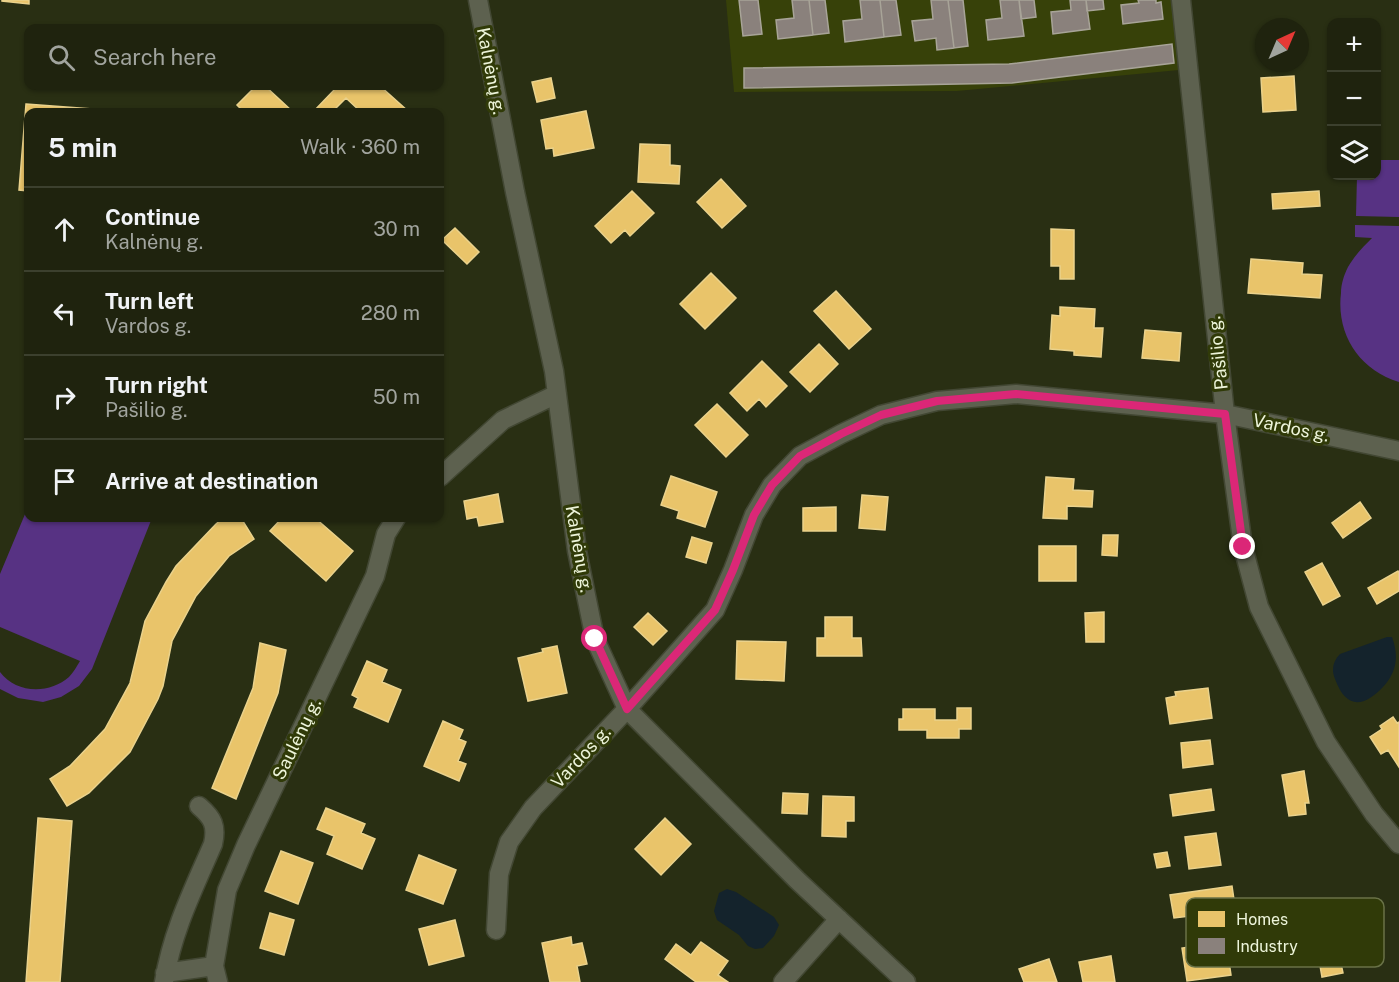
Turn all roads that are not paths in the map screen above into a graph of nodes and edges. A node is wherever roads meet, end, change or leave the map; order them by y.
1 (477, 0) edge
2 (1181, 0) edge
3 (557, 394) junction
4 (1225, 414) junction
5 (1399, 451) edge
6 (444, 473) edge
7 (394, 522) edge
8 (627, 709) junction
9 (199, 806) dead end
10 (1399, 844) edge
11 (839, 919) junction
12 (496, 930) dead end
13 (216, 974) edge
14 (165, 977) edge
15 (783, 982) edge
16 (906, 982) edge

1 - 3 street, Kalnėnų g.
2 - 4 street, Pašilio g.
3 - 6 street
3 - 8 street, Kalnėnų g.
4 - 5 street, Vardos g.
4 - 8 street, Vardos g.
4 - 10 street, Pašilio g.
7 - 13 street, Saulėnų g.
8 - 11 street, Kalnėnų g.
8 - 12 street, Vardos g.
9 - 14 street, Saulėnų g.
11 - 15 street
11 - 16 street, Kalnėnų g.
13 - 14 street, Saulėnų g.

